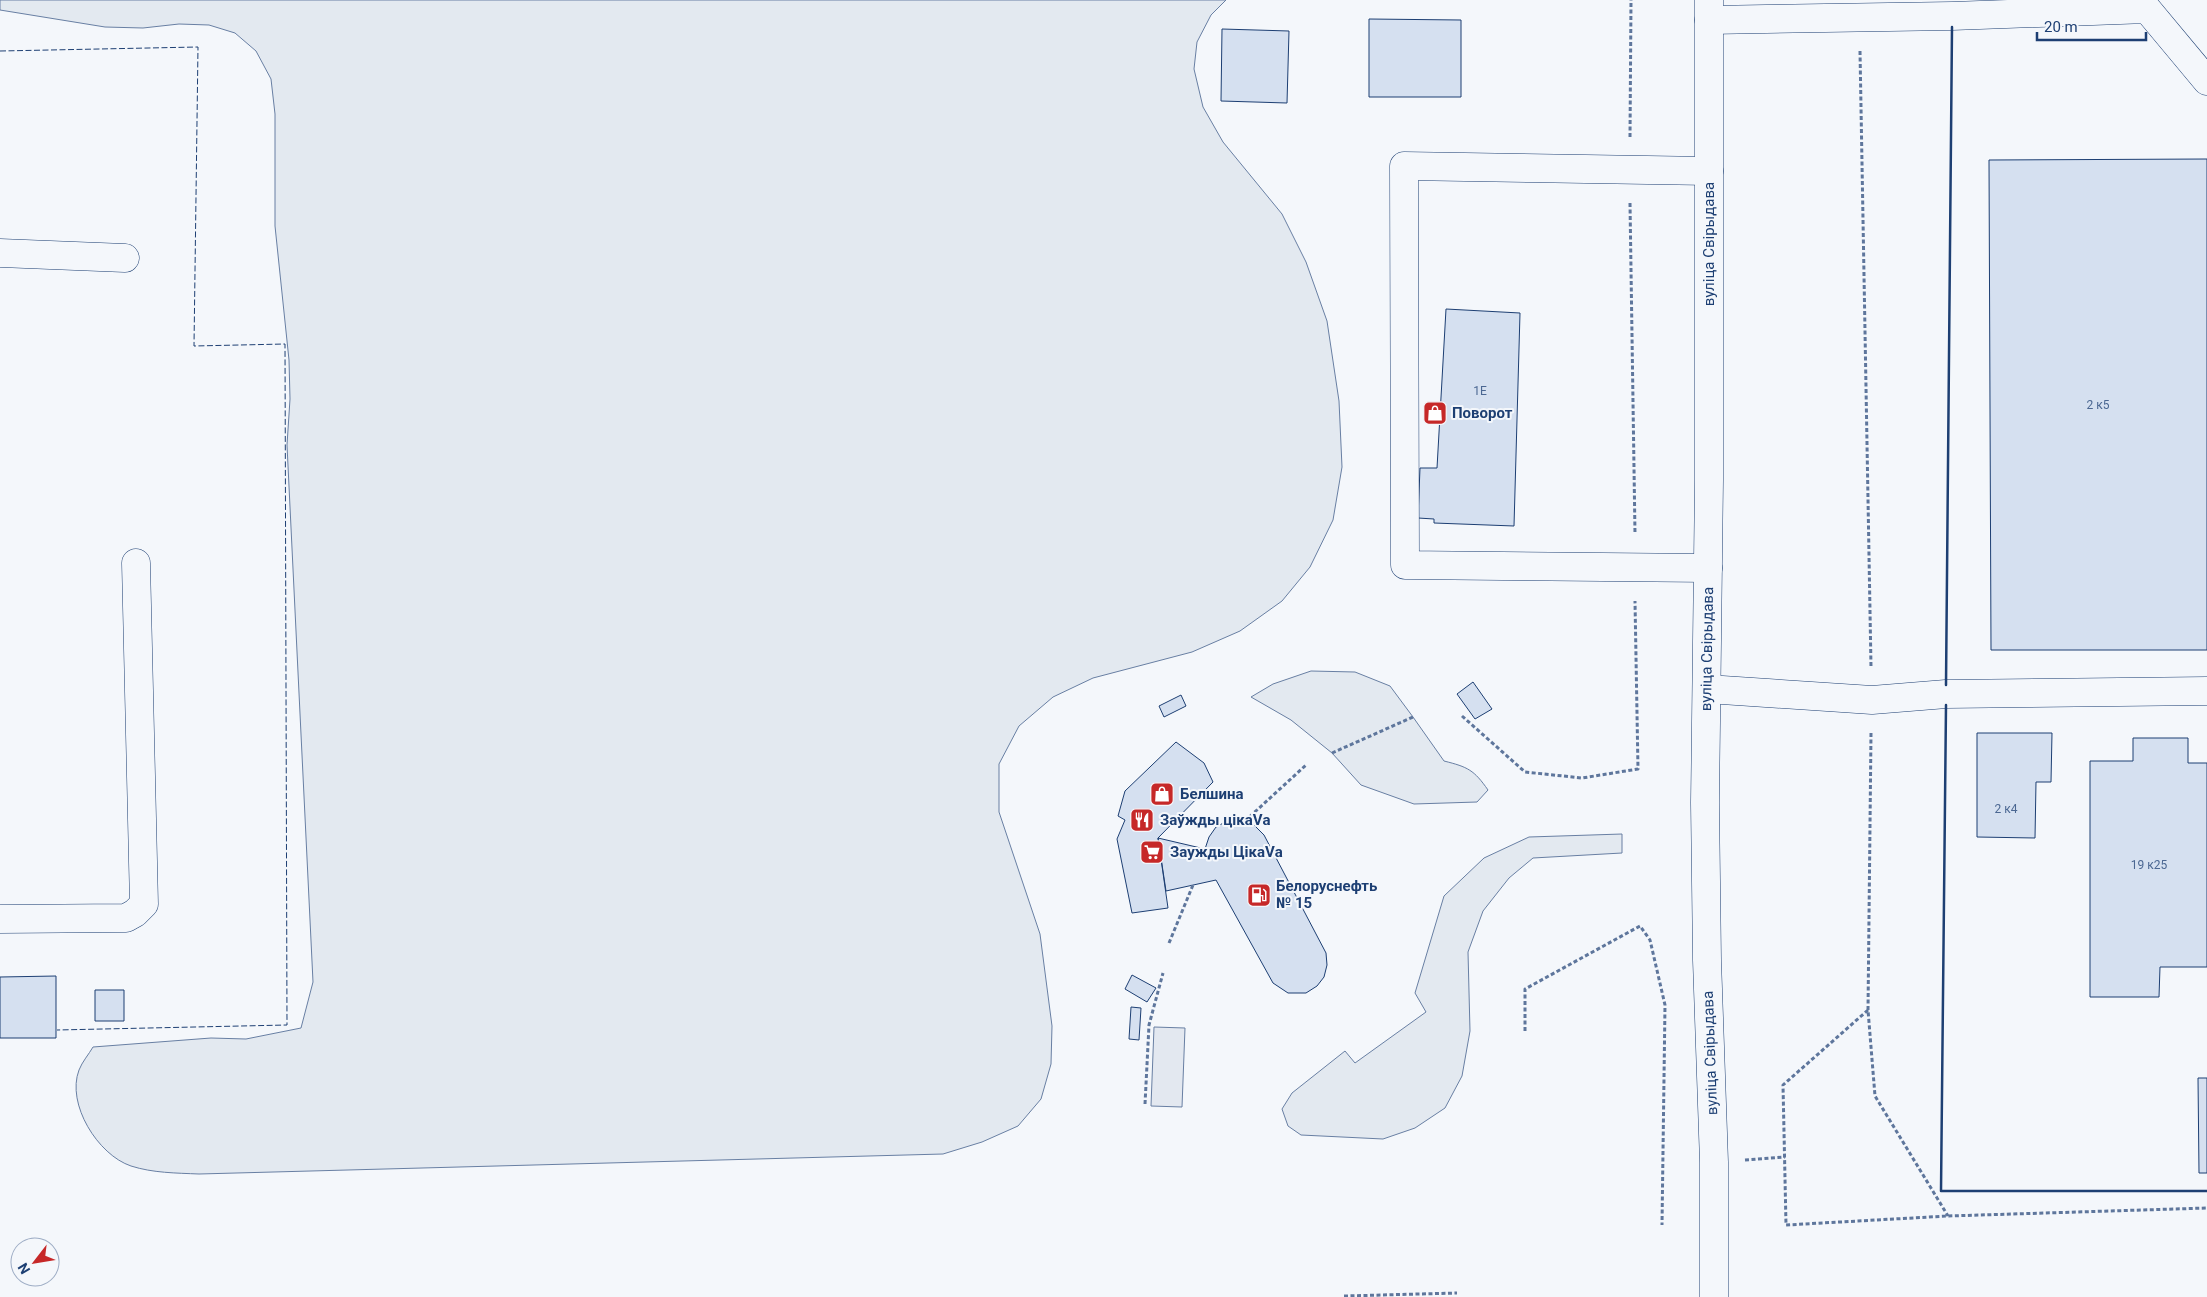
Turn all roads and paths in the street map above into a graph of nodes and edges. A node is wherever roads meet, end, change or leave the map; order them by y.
1 (1631, 0) edge
2 (1709, 10) edge
3 (1859, 18) junction
4 (2207, 81) edge
5 (1630, 169) junction
6 (1709, 170) junction
7 (0, 253) edge
8 (125, 258) dead end
9 (136, 563) dead end
10 (1635, 568) junction
11 (1708, 568) junction
12 (1707, 689) junction
13 (2207, 691) edge
14 (1872, 700) junction
15 (1462, 716) dead end
16 (1414, 717) dead end
17 (1332, 752) dead end
18 (1306, 765) dead end
19 (1245, 820) dead end
20 (1193, 885) dead end
21 (0, 920) edge
22 (1170, 943) dead end
23 (1163, 973) dead end
24 (1868, 1010) junction
25 (1525, 1031) dead end
26 (1145, 1104) dead end
27 (2207, 1208) edge
28 (1948, 1216) junction
29 (1662, 1225) dead end
30 (1457, 1293) dead end
31 (1344, 1296) edge
32 (1372, 1296) edge
33 (1714, 1297) edge

1 - 5 path
2 - 3 main road
2 - 6 main road, вуліца Свірыдава
3 - 4 main road
3 - 14 path
5 - 6 main road
5 - 10 path
5 - 10 main road
6 - 11 main road, вуліца Свірыдава
7 - 8 main road
9 - 21 main road
10 - 11 main road
10 - 15 path
11 - 12 main road, вуліца Свірыдава
12 - 14 main road
12 - 33 main road, вуліца Свірыдава
13 - 14 main road
14 - 24 path
16 - 17 path
18 - 19 path
20 - 22 path
23 - 26 path
24 - 28 path
24 - 28 path
25 - 29 path
27 - 28 path
30 - 32 path
31 - 32 path

